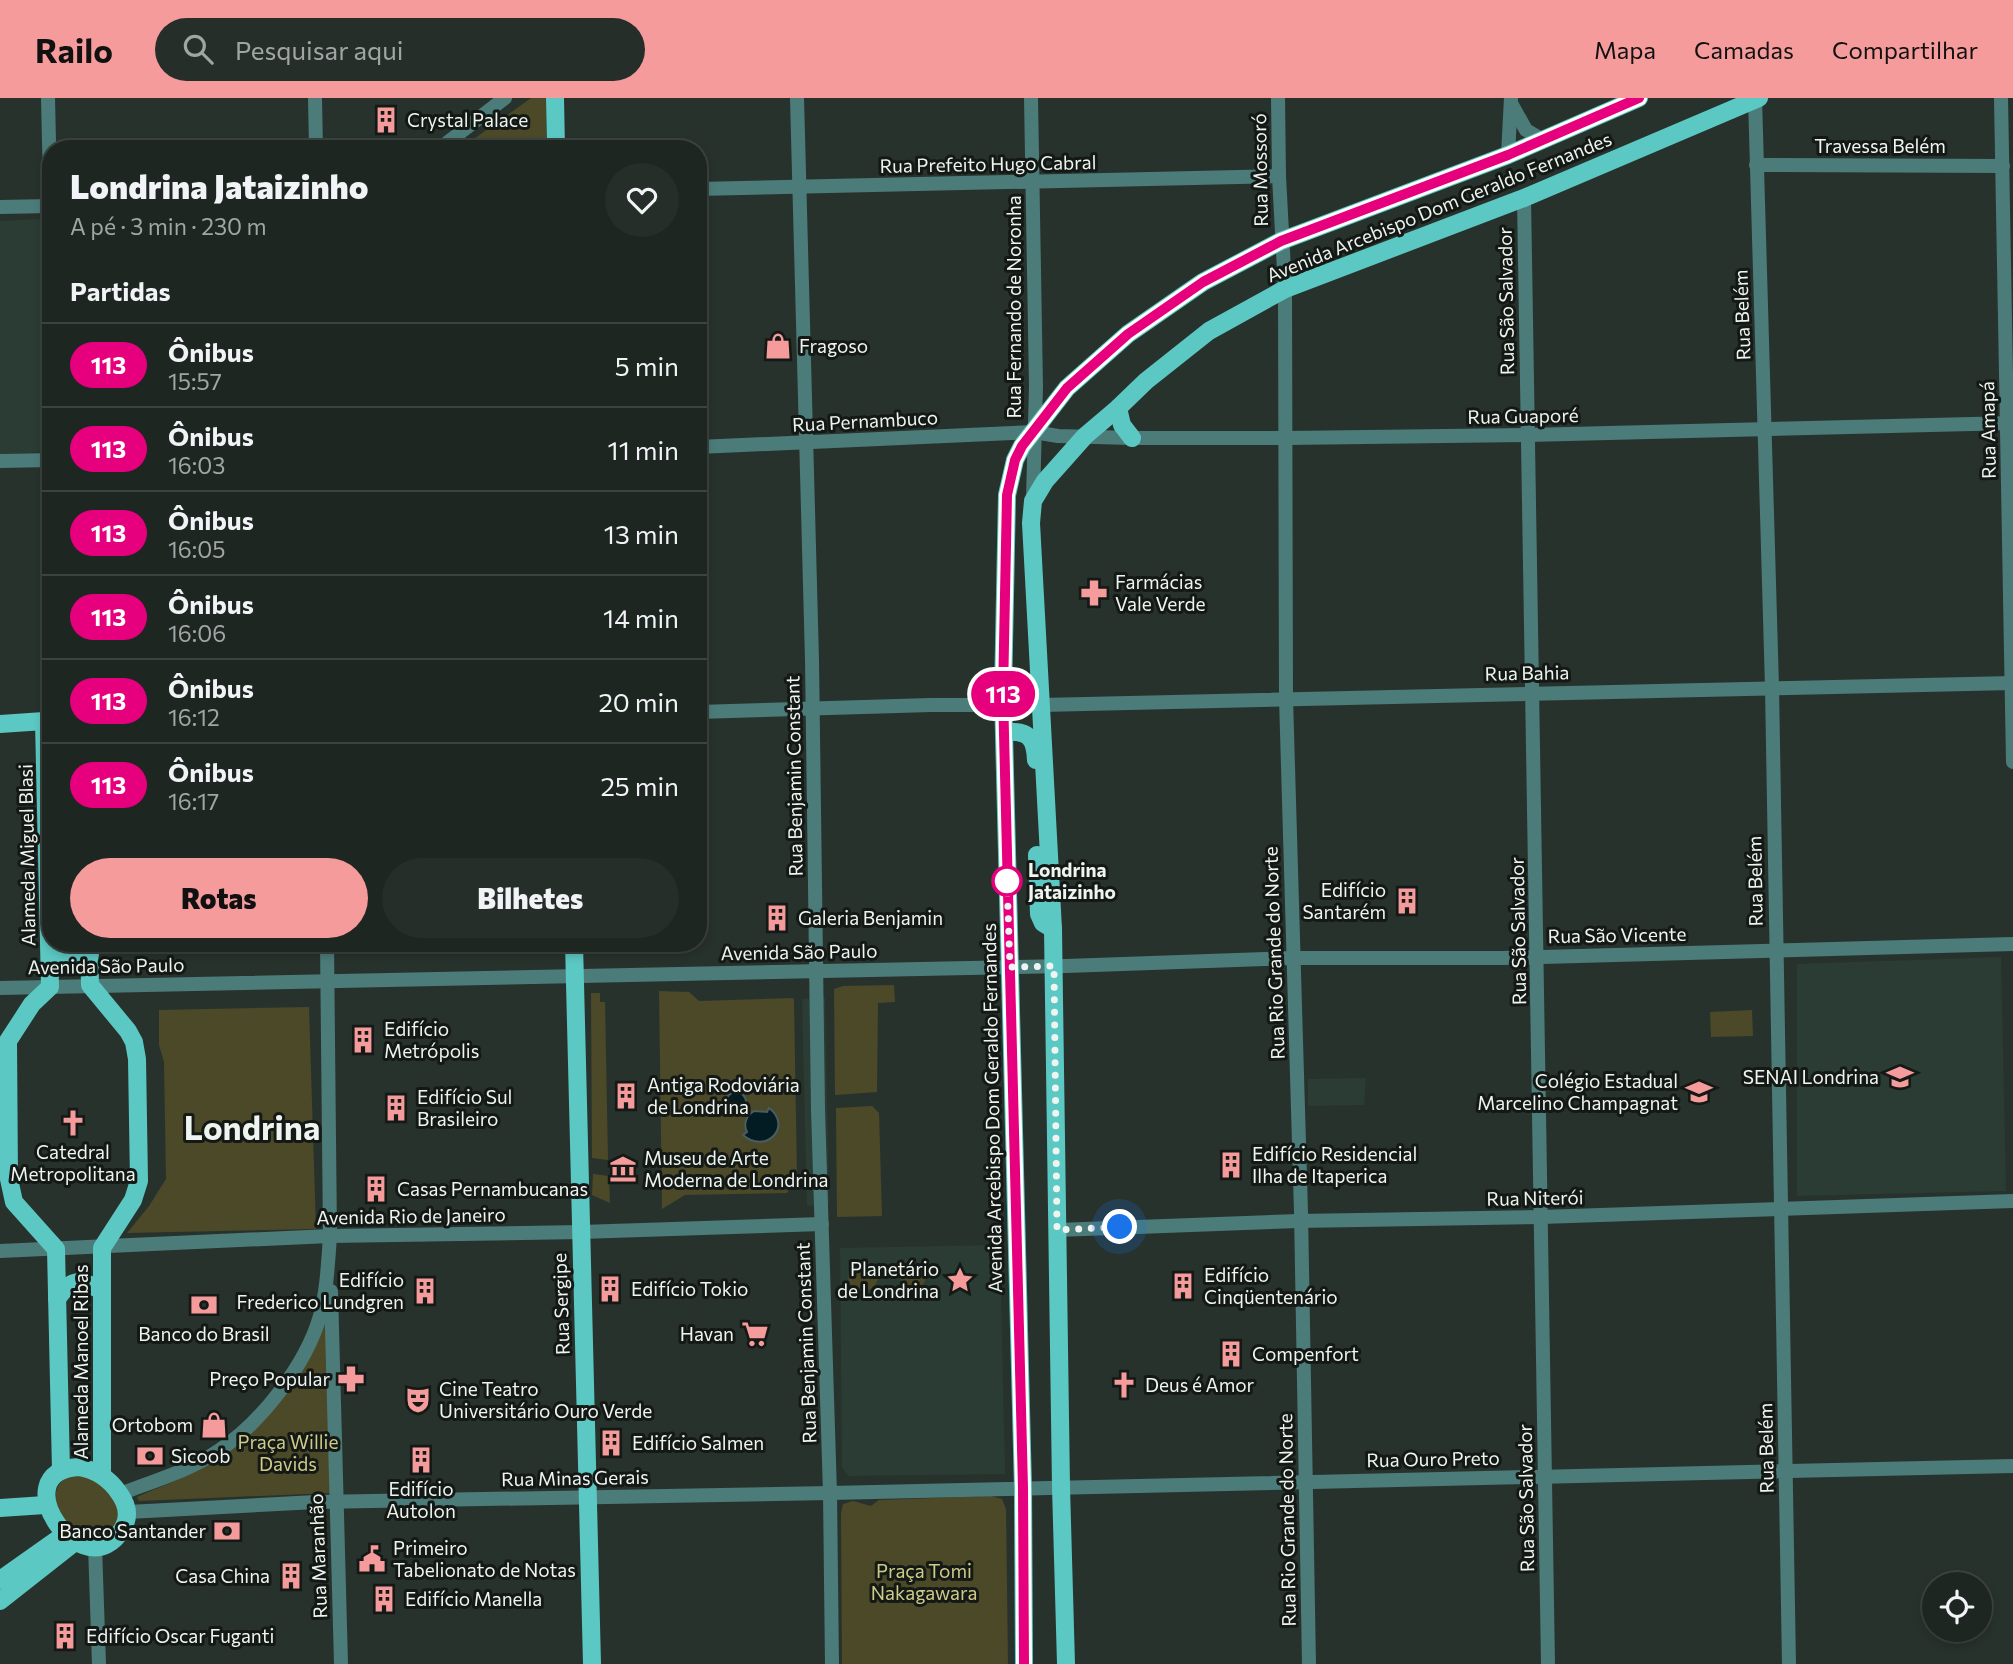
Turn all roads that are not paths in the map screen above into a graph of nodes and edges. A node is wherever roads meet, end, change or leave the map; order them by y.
1 (48, 98) edge
2 (314, 98) edge
3 (505, 98) edge
4 (555, 98) edge
5 (797, 98) edge
6 (1031, 98) edge
7 (1278, 98) edge
8 (1639, 98) edge
9 (2001, 98) edge
10 (1756, 99) edge
11 (1511, 101) edge
12 (49, 140) edge
13 (316, 140) edge
14 (451, 140) edge
15 (556, 140) edge
16 (1543, 140) junction
17 (1508, 155) junction
18 (1756, 165) junction
19 (2003, 166) junction
20 (1279, 176) junction
21 (1032, 182) junction
22 (800, 188) junction
23 (707, 189) edge
24 (1524, 198) junction
25 (42, 206) edge
26 (0, 207) edge
27 (2009, 240) edge
28 (1281, 241) junction
29 (1285, 289) junction
30 (1118, 408) junction
31 (2010, 423) edge
32 (1764, 430) junction
33 (1034, 432) junction
34 (1528, 435) junction
35 (1085, 436) junction
36 (1132, 438) junction
37 (1286, 438) junction
38 (806, 443) junction
39 (707, 447) edge
40 (42, 460) edge
41 (0, 461) edge
42 (1033, 500) junction
43 (2012, 683) edge
44 (1772, 687) junction
45 (1533, 692) junction
46 (1286, 698) junction
47 (1004, 705) junction
48 (1041, 705) junction
49 (812, 708) junction
50 (707, 712) edge
51 (42, 721) edge
52 (0, 724) edge
53 (1004, 732) junction
54 (2013, 762) edge
55 (1053, 929) junction
56 (2013, 944) edge
57 (1776, 951) junction
58 (50, 952) edge
59 (58, 952) edge
60 (88, 952) edge
61 (90, 952) edge
62 (327, 952) edge
63 (574, 952) edge
64 (1538, 956) junction
65 (1292, 958) junction
66 (1054, 966) junction
67 (1010, 967) junction
68 (817, 970) junction
69 (575, 976) junction
70 (327, 981) junction
71 (90, 985) junction
72 (50, 987) junction
73 (0, 988) edge
74 (2013, 1201) edge
75 (1780, 1208) junction
76 (1541, 1217) junction
77 (1301, 1221) junction
78 (822, 1224) junction
79 (1057, 1230) junction
80 (580, 1232) junction
81 (330, 1236) junction
82 (102, 1248) junction
83 (56, 1250) junction
84 (0, 1251) edge
85 (102, 1291) junction
86 (57, 1298) junction
87 (2013, 1466) edge
88 (61, 1470) junction
89 (1785, 1471) junction
90 (102, 1475) junction
91 (1545, 1476) junction
92 (1306, 1481) junction
93 (1061, 1487) junction
94 (1023, 1488) junction
95 (830, 1493) junction
96 (120, 1494) junction
97 (588, 1497) junction
98 (335, 1502) junction
99 (4, 1505) edge
100 (46, 1506) junction
101 (128, 1512) junction
102 (70, 1538) junction
103 (95, 1546) junction
104 (0, 1580) edge
105 (0, 1601) edge
106 (99, 1664) edge
107 (341, 1664) edge
108 (592, 1664) edge
109 (832, 1664) edge
110 (1024, 1664) edge
111 (1066, 1664) edge
112 (1309, 1664) edge
113 (1548, 1664) edge
114 (1789, 1664) edge

1 - 12 street
2 - 13 street
3 - 14 street
4 - 15 main road
5 - 22 street, Rua Benjamin Constant
6 - 21 street, Rua Fernando de Noronha
7 - 20 street, Rua Mossoró
8 - 16 main road, Avenida Arcebispo Dom Geraldo Fernandes
9 - 19 street, Rua Amapá
10 - 18 street, Rua Belém
10 - 24 main road, Avenida Arcebispo Dom Geraldo Fernandes
11 - 16 street
11 - 17 street
16 - 17 main road, Avenida Arcebispo Dom Geraldo Fernandes
17 - 28 main road, Avenida Arcebispo Dom Geraldo Fernandes
18 - 19 street, Travessa Belém
18 - 32 street, Rua Belém
19 - 27 street, Rua Amapá
20 - 21 street, Rua Prefeito Hugo Cabral
20 - 28 street, Rua Mossoró
21 - 22 street, Rua Prefeito Hugo Cabral
21 - 33 street, Rua Fernando de Noronha
22 - 23 street, Rua Prefeito Hugo Cabral
22 - 38 street, Rua Benjamin Constant
24 - 29 main road, Avenida Arcebispo Dom Geraldo Fernandes
24 - 34 street, Rua São Salvador
25 - 26 street
27 - 31 street, Rua Amapá
28 - 29 street, Rua Rio Grande do Norte
28 - 33 main road, Avenida Arcebispo Dom Geraldo Fernandes
29 - 30 main road, Avenida Arcebispo Dom Geraldo Fernandes
29 - 37 street, Rua Rio Grande do Norte
30 - 35 main road, Avenida Arcebispo Dom Geraldo Fernandes
30 - 36 main road
31 - 32 street, Rua Guaporé
31 - 43 street, Rua Amapá
32 - 34 street, Rua Guaporé
32 - 44 street, Rua Belém
33 - 35 street, Rua Guaporé
33 - 38 street, Rua Pernambuco
33 - 42 street
33 - 47 main road, Avenida Arcebispo Dom Geraldo Fernandes
34 - 37 street, Rua Guaporé
34 - 45 street, Rua São Salvador
35 - 36 street, Rua Guaporé
35 - 42 main road, Avenida Arcebispo Dom Geraldo Fernandes
36 - 37 street, Rua Guaporé
37 - 46 street, Rua Rio Grande do Norte
38 - 39 street, Rua Pernambuco
38 - 49 street, Rua Benjamin Constant
40 - 41 street
42 - 48 main road
43 - 44 street, Rua Bahia
43 - 54 street, Rua Amapá
44 - 45 street, Rua Bahia
44 - 57 street, Rua Belém
45 - 46 street, Rua Bahia
45 - 64 street, Rua São Salvador
46 - 48 street, Rua Bahia
46 - 65 street, Rua Rio Grande do Norte
47 - 48 street, Rua Bahia
47 - 49 street, Rua Bahia
47 - 53 main road, Avenida Arcebispo Dom Geraldo Fernandes
48 - 55 main road
49 - 50 street, Rua Bahia
49 - 68 street, Rua Benjamin Constant
51 - 52 main road
53 - 55 main road
53 - 67 main road, Avenida Arcebispo Dom Geraldo Fernandes
55 - 66 main road
56 - 57 street, Rua São Vicente
57 - 64 street, Rua São Vicente
57 - 75 street, Rua Belém
58 - 72 main road, Alameda Miguel Blasi
59 - 60 main road
61 - 71 main road
62 - 70 street
63 - 69 main road, Rua Sergipe
64 - 65 street, Rua São Vicente
64 - 76 street, Rua São Salvador
65 - 66 street, Rua São Vicente
65 - 77 street, Rua Rio Grande do Norte
66 - 67 street, Avenida São Paulo
66 - 79 main road
67 - 68 street, Avenida São Paulo
67 - 94 main road, Avenida Arcebispo Dom Geraldo Fernandes
68 - 69 street, Avenida São Paulo
68 - 78 street, Rua Benjamin Constant
69 - 70 street, Avenida São Paulo
69 - 80 main road, Rua Sergipe
70 - 71 street, Avenida São Paulo
70 - 81 street
71 - 72 street, Avenida São Paulo
71 - 82 main road
72 - 73 street, Avenida São Paulo
72 - 83 main road
74 - 75 street, Rua Niterói
75 - 76 street, Rua Niterói
75 - 89 street, Rua Belém
76 - 77 street, Rua Niterói
76 - 91 street, Rua São Salvador
77 - 79 street, Rua Niterói
77 - 92 street, Rua Rio Grande do Norte
78 - 80 street, Avenida Rio de Janeiro
78 - 95 street, Rua Benjamin Constant
79 - 93 main road
80 - 81 street, Avenida Rio de Janeiro
80 - 97 main road, Rua Sergipe
81 - 82 street, Avenida Rio de Janeiro
81 - 96 street
81 - 98 street, Rua Maranhão
82 - 83 street, Avenida Rio de Janeiro
82 - 85 main road, Alameda Manoel Ribas
83 - 84 street, Avenida Rio de Janeiro
83 - 86 main road, Alameda Manoel Ribas
85 - 86 main road
85 - 90 main road, Alameda Manoel Ribas
86 - 88 main road, Alameda Manoel Ribas
87 - 89 street, Rua Ouro Preto
88 - 90 main road
88 - 100 main road
89 - 91 street, Rua Ouro Preto
89 - 114 street, Rua Belém
90 - 96 main road
91 - 92 street, Rua Ouro Preto
91 - 113 street, Rua São Salvador
92 - 93 street, Rua Ouro Preto
92 - 112 street, Rua Rio Grande do Norte
93 - 94 street, Rua Ouro Preto
93 - 111 main road
94 - 95 street, Rua Minas Gerais
94 - 110 main road, Avenida Arcebispo Dom Geraldo Fernandes
95 - 97 street, Rua Minas Gerais
95 - 109 street, Rua Benjamin Constant
96 - 101 main road
97 - 98 street, Rua Minas Gerais
97 - 108 main road, Rua Sergipe
98 - 101 street, Rua Minas Gerais
98 - 107 street, Rua Maranhão
99 - 100 main road
100 - 102 main road
101 - 103 main road
102 - 103 main road
102 - 104 main road
102 - 105 main road
103 - 106 street

